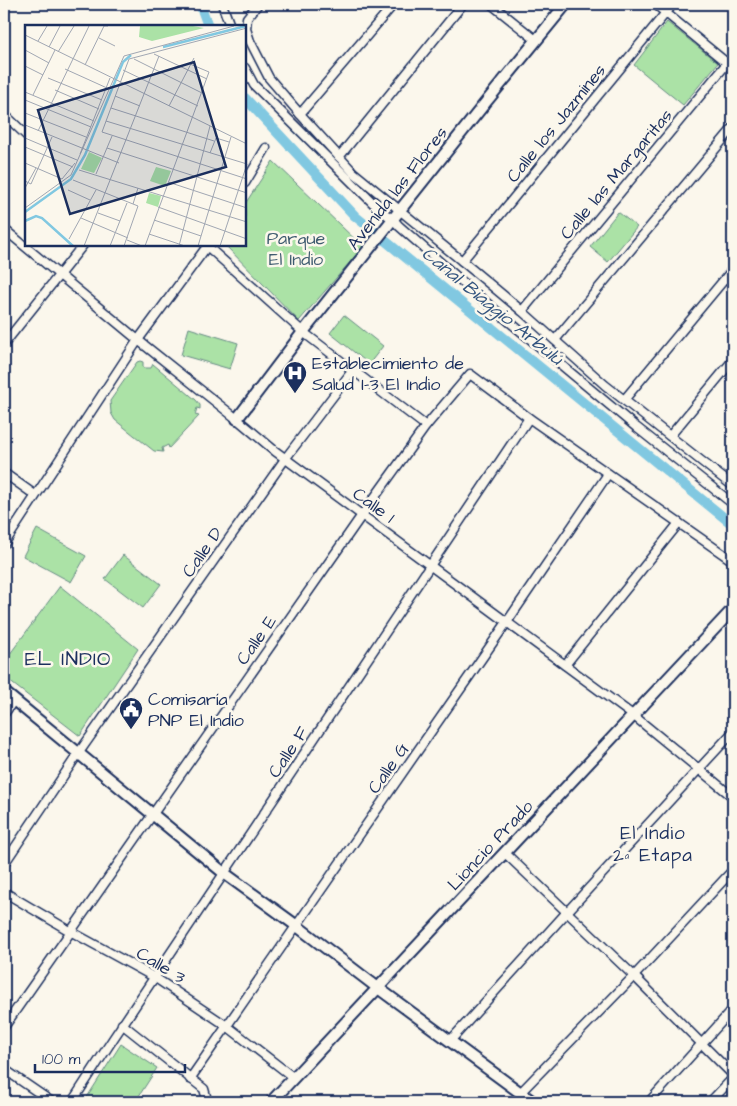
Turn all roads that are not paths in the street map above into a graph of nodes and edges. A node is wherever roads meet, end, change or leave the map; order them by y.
1 (222, 4) edge
2 (258, 4) edge
3 (394, 4) edge
4 (463, 4) edge
5 (491, 4) edge
6 (566, 4) edge
7 (655, 4) edge
8 (674, 4) edge
9 (666, 13) junction
10 (230, 25) edge
11 (536, 40) junction
12 (733, 56) edge
13 (730, 66) edge
14 (246, 70) edge
15 (4, 114) edge
16 (300, 114) junction
17 (733, 128) edge
18 (25, 134) edge
19 (266, 148) dead end
20 (339, 157) junction
21 (246, 181) edge
22 (400, 210) junction
23 (391, 222) junction
24 (4, 229) edge
25 (82, 246) edge
26 (206, 246) edge
27 (208, 246) edge
28 (462, 261) junction
29 (733, 269) edge
30 (59, 275) junction
31 (522, 311) junction
32 (303, 332) junction
33 (138, 340) junction
34 (555, 340) junction
35 (4, 344) edge
36 (733, 360) edge
37 (353, 370) junction
38 (624, 400) junction
39 (529, 418) junction
40 (237, 419) junction
41 (426, 426) junction
42 (670, 436) junction
43 (285, 459) junction
44 (4, 473) edge
45 (608, 474) junction
46 (733, 486) edge
47 (36, 495) junction
48 (733, 504) edge
49 (362, 515) junction
50 (679, 523) junction
51 (4, 544) edge
52 (733, 561) edge
53 (431, 566) junction
54 (733, 609) edge
55 (507, 622) junction
56 (565, 665) junction
57 (4, 692) edge
58 (14, 700) junction
59 (4, 714) edge
60 (634, 716) junction
61 (733, 732) edge
62 (78, 754) junction
63 (699, 769) junction
64 (733, 797) edge
65 (152, 814) junction
66 (505, 853) junction
67 (4, 864) edge
68 (733, 870) edge
69 (224, 873) junction
70 (4, 892) edge
71 (567, 912) junction
72 (297, 926) junction
73 (70, 931) junction
74 (634, 976) junction
75 (154, 977) junction
76 (378, 988) junction
77 (733, 1009) edge
78 (122, 1024) junction
79 (227, 1026) junction
80 (4, 1027) edge
81 (450, 1041) junction
82 (702, 1042) junction
83 (4, 1069) edge
84 (733, 1076) edge
85 (294, 1078) junction
86 (190, 1080) junction
87 (520, 1093) junction
88 (52, 1102) edge
89 (72, 1102) edge
90 (204, 1102) edge
91 (271, 1102) edge
92 (533, 1102) edge
93 (649, 1102) edge
94 (710, 1102) edge

1 - 10 street
2 - 16 street
3 - 16 street
4 - 20 street
5 - 11 street
6 - 11 street, Avenida las Flores
7 - 9 street
8 - 9 street, Calle los Jazmines
9 - 13 street
9 - 28 street, Calle los Jazmines
11 - 22 street, Avenida las Flores
12 - 13 street, Calle las Margaritas
13 - 31 street, Calle las Margaritas
14 - 23 street
15 - 18 street
16 - 20 street
17 - 34 street
19 - 21 street
20 - 22 street
22 - 23 street, Avenida las Flores
22 - 28 street
23 - 32 street, Avenida las Flores
23 - 48 street
24 - 30 street, Calle 1
25 - 30 street
26 - 33 street
27 - 32 street
28 - 31 street
29 - 38 street
30 - 33 street, Calle 1
30 - 35 street
31 - 34 street
32 - 37 street
32 - 40 street, Avenida las Flores
33 - 40 street, Calle 1
33 - 47 street
34 - 38 street
36 - 42 street
37 - 41 street
37 - 43 street, Calle D
38 - 42 street
39 - 41 street, Calle E
39 - 45 street
39 - 53 street, Calle F
40 - 43 street, Calle 1
41 - 49 street, Calle E
42 - 46 street
43 - 49 street, Calle 1
43 - 62 street, Calle D
44 - 47 street
45 - 50 street
45 - 55 street, Calle G
47 - 51 street
49 - 53 street, Calle 1
49 - 65 street, Calle E
50 - 52 street
50 - 56 street
53 - 55 street, Calle 1
53 - 69 street, Calle F
54 - 60 street, Lioncio Prado
55 - 56 street, Calle 1
55 - 72 street, Calle G
56 - 60 street, Calle 1
57 - 58 street
58 - 59 street
58 - 62 street
60 - 63 street, Calle 1
60 - 66 street, Lioncio Prado
61 - 63 street
62 - 65 street
62 - 67 street, Calle D
63 - 64 street, Calle 1
63 - 71 street
65 - 69 street
65 - 73 street, Calle E
66 - 71 street
66 - 76 street, Lioncio Prado
68 - 74 street
69 - 72 street
69 - 75 street, Calle F
70 - 73 street, Calle 3
71 - 74 street
71 - 81 street
72 - 76 street
72 - 79 street, Calle G
73 - 75 street, Calle 3
73 - 80 street, Calle E
74 - 82 street
74 - 87 street
75 - 78 street, Calle F
75 - 79 street, Calle 3
76 - 81 street
76 - 85 street, Lioncio Prado
77 - 82 street
78 - 86 street
78 - 89 street, Calle F
79 - 85 street, Calle 3
79 - 86 street, Calle G
81 - 87 street
82 - 84 street
82 - 93 street
83 - 88 street
84 - 94 street
85 - 91 street, Lioncio Prado
86 - 90 street
87 - 92 street

